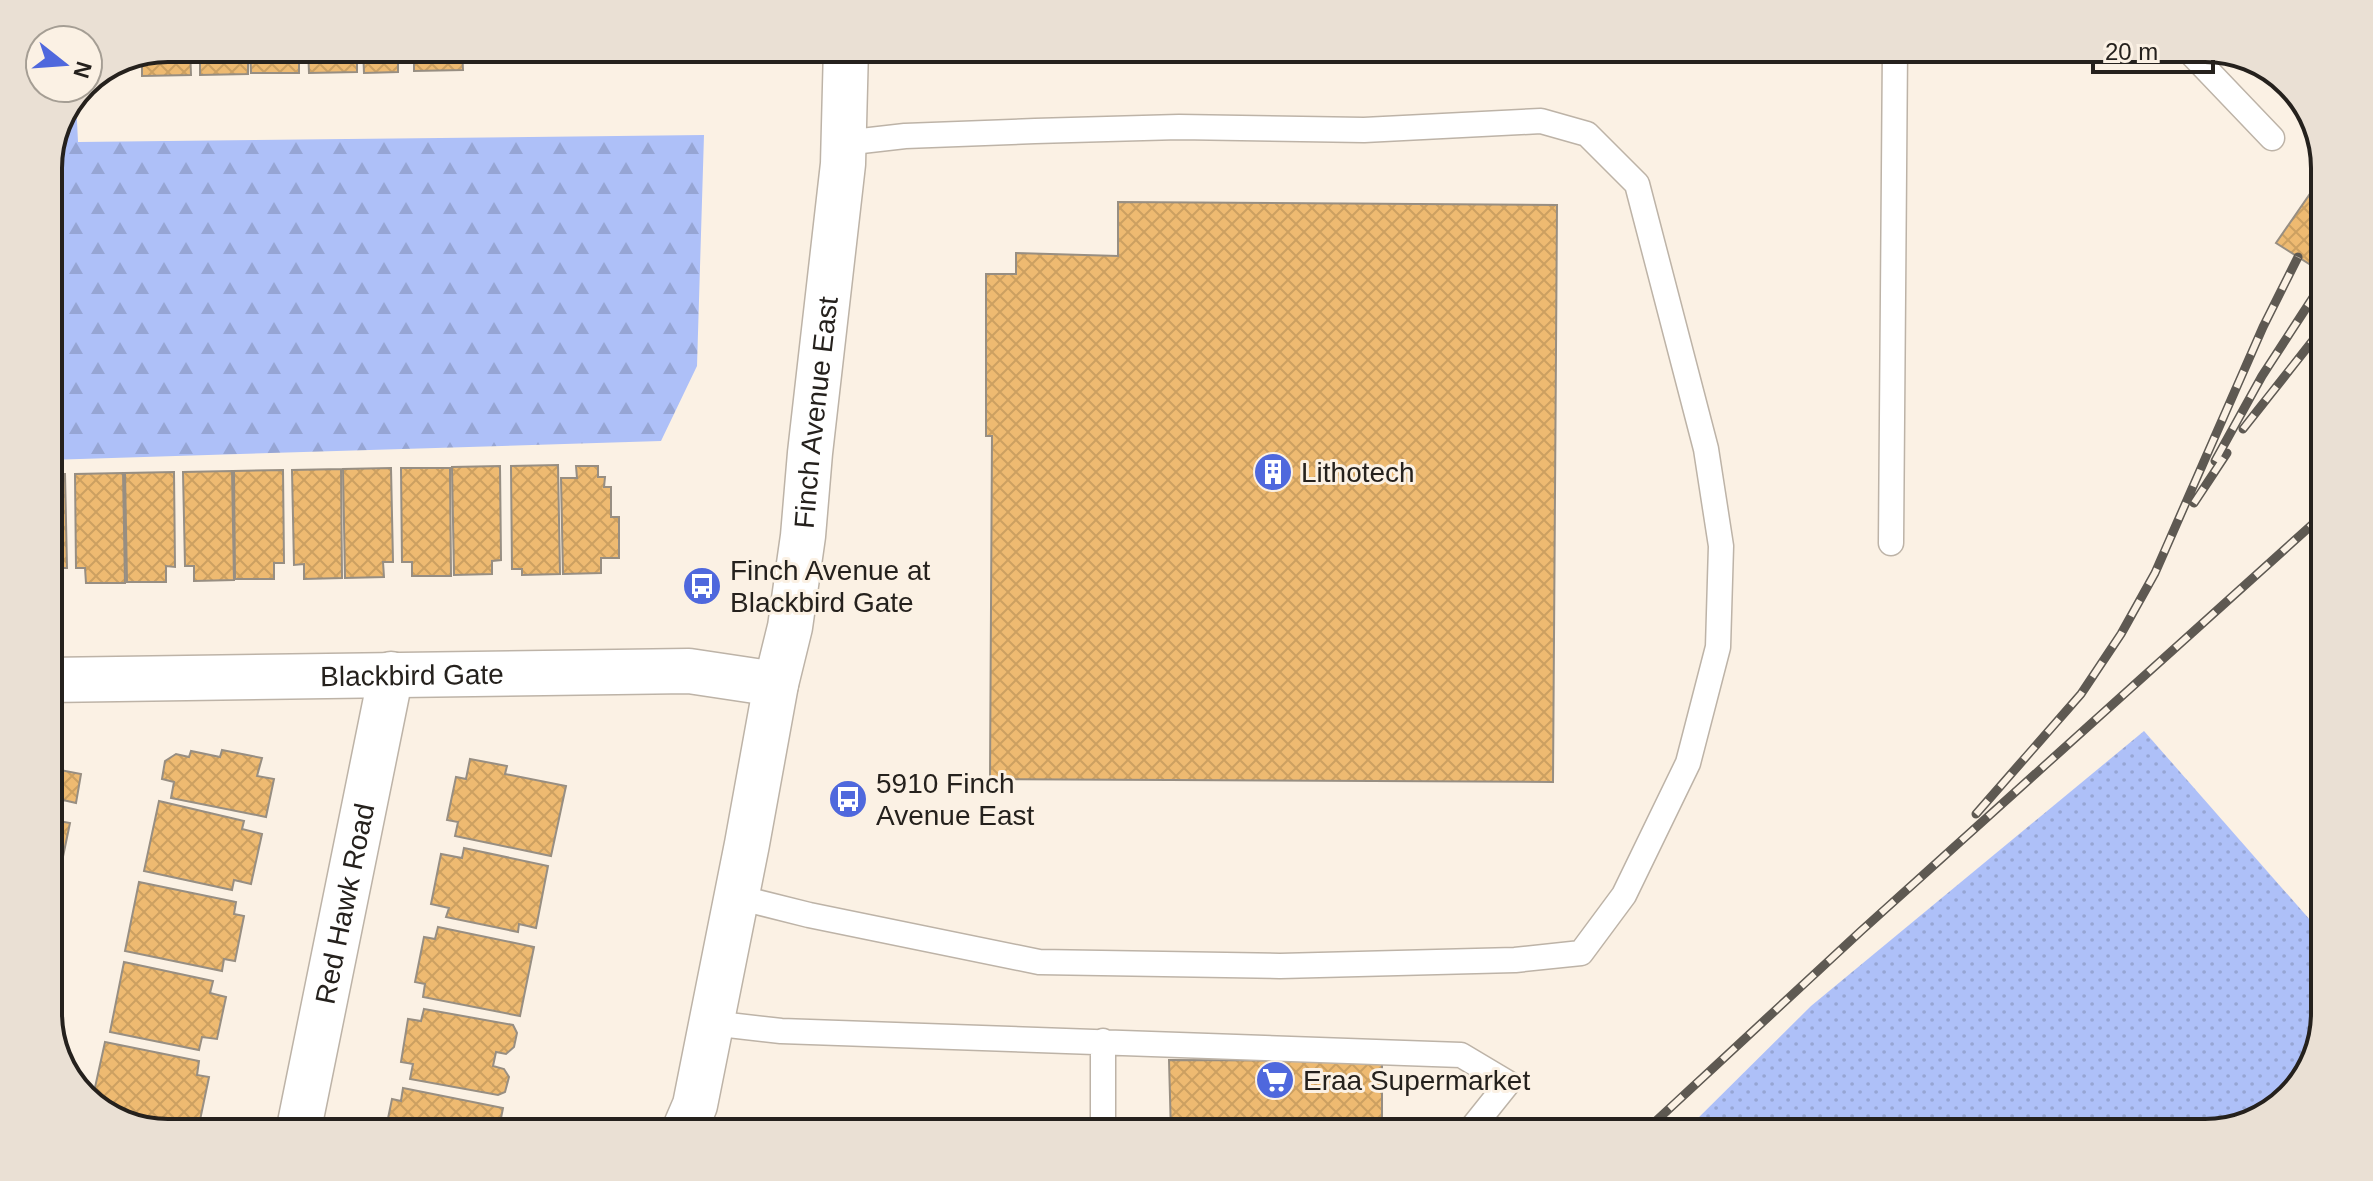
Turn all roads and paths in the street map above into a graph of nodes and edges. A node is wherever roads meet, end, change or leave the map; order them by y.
1 (846, 62) edge
2 (1895, 62) edge
3 (2199, 62) edge
4 (2272, 138) dead end
5 (844, 143) junction
6 (1891, 543) dead end
7 (391, 674) junction
8 (62, 680) edge
9 (776, 684) junction
10 (737, 897) junction
11 (711, 1023) junction
12 (1103, 1041) junction
13 (301, 1119) edge
14 (693, 1119) edge
15 (1103, 1119) edge
16 (1479, 1119) edge

1 - 5 street, Finch Avenue East
2 - 6 lane
3 - 4 lane
5 - 9 street, Finch Avenue East
5 - 10 lane
7 - 8 street, Blackbird Gate
7 - 9 street, Blackbird Gate
7 - 13 street, Red Hawk Road
9 - 10 street, Finch Avenue East
10 - 11 street, Finch Avenue East
11 - 12 lane
11 - 14 street, Finch Avenue East
12 - 15 lane
12 - 16 lane

